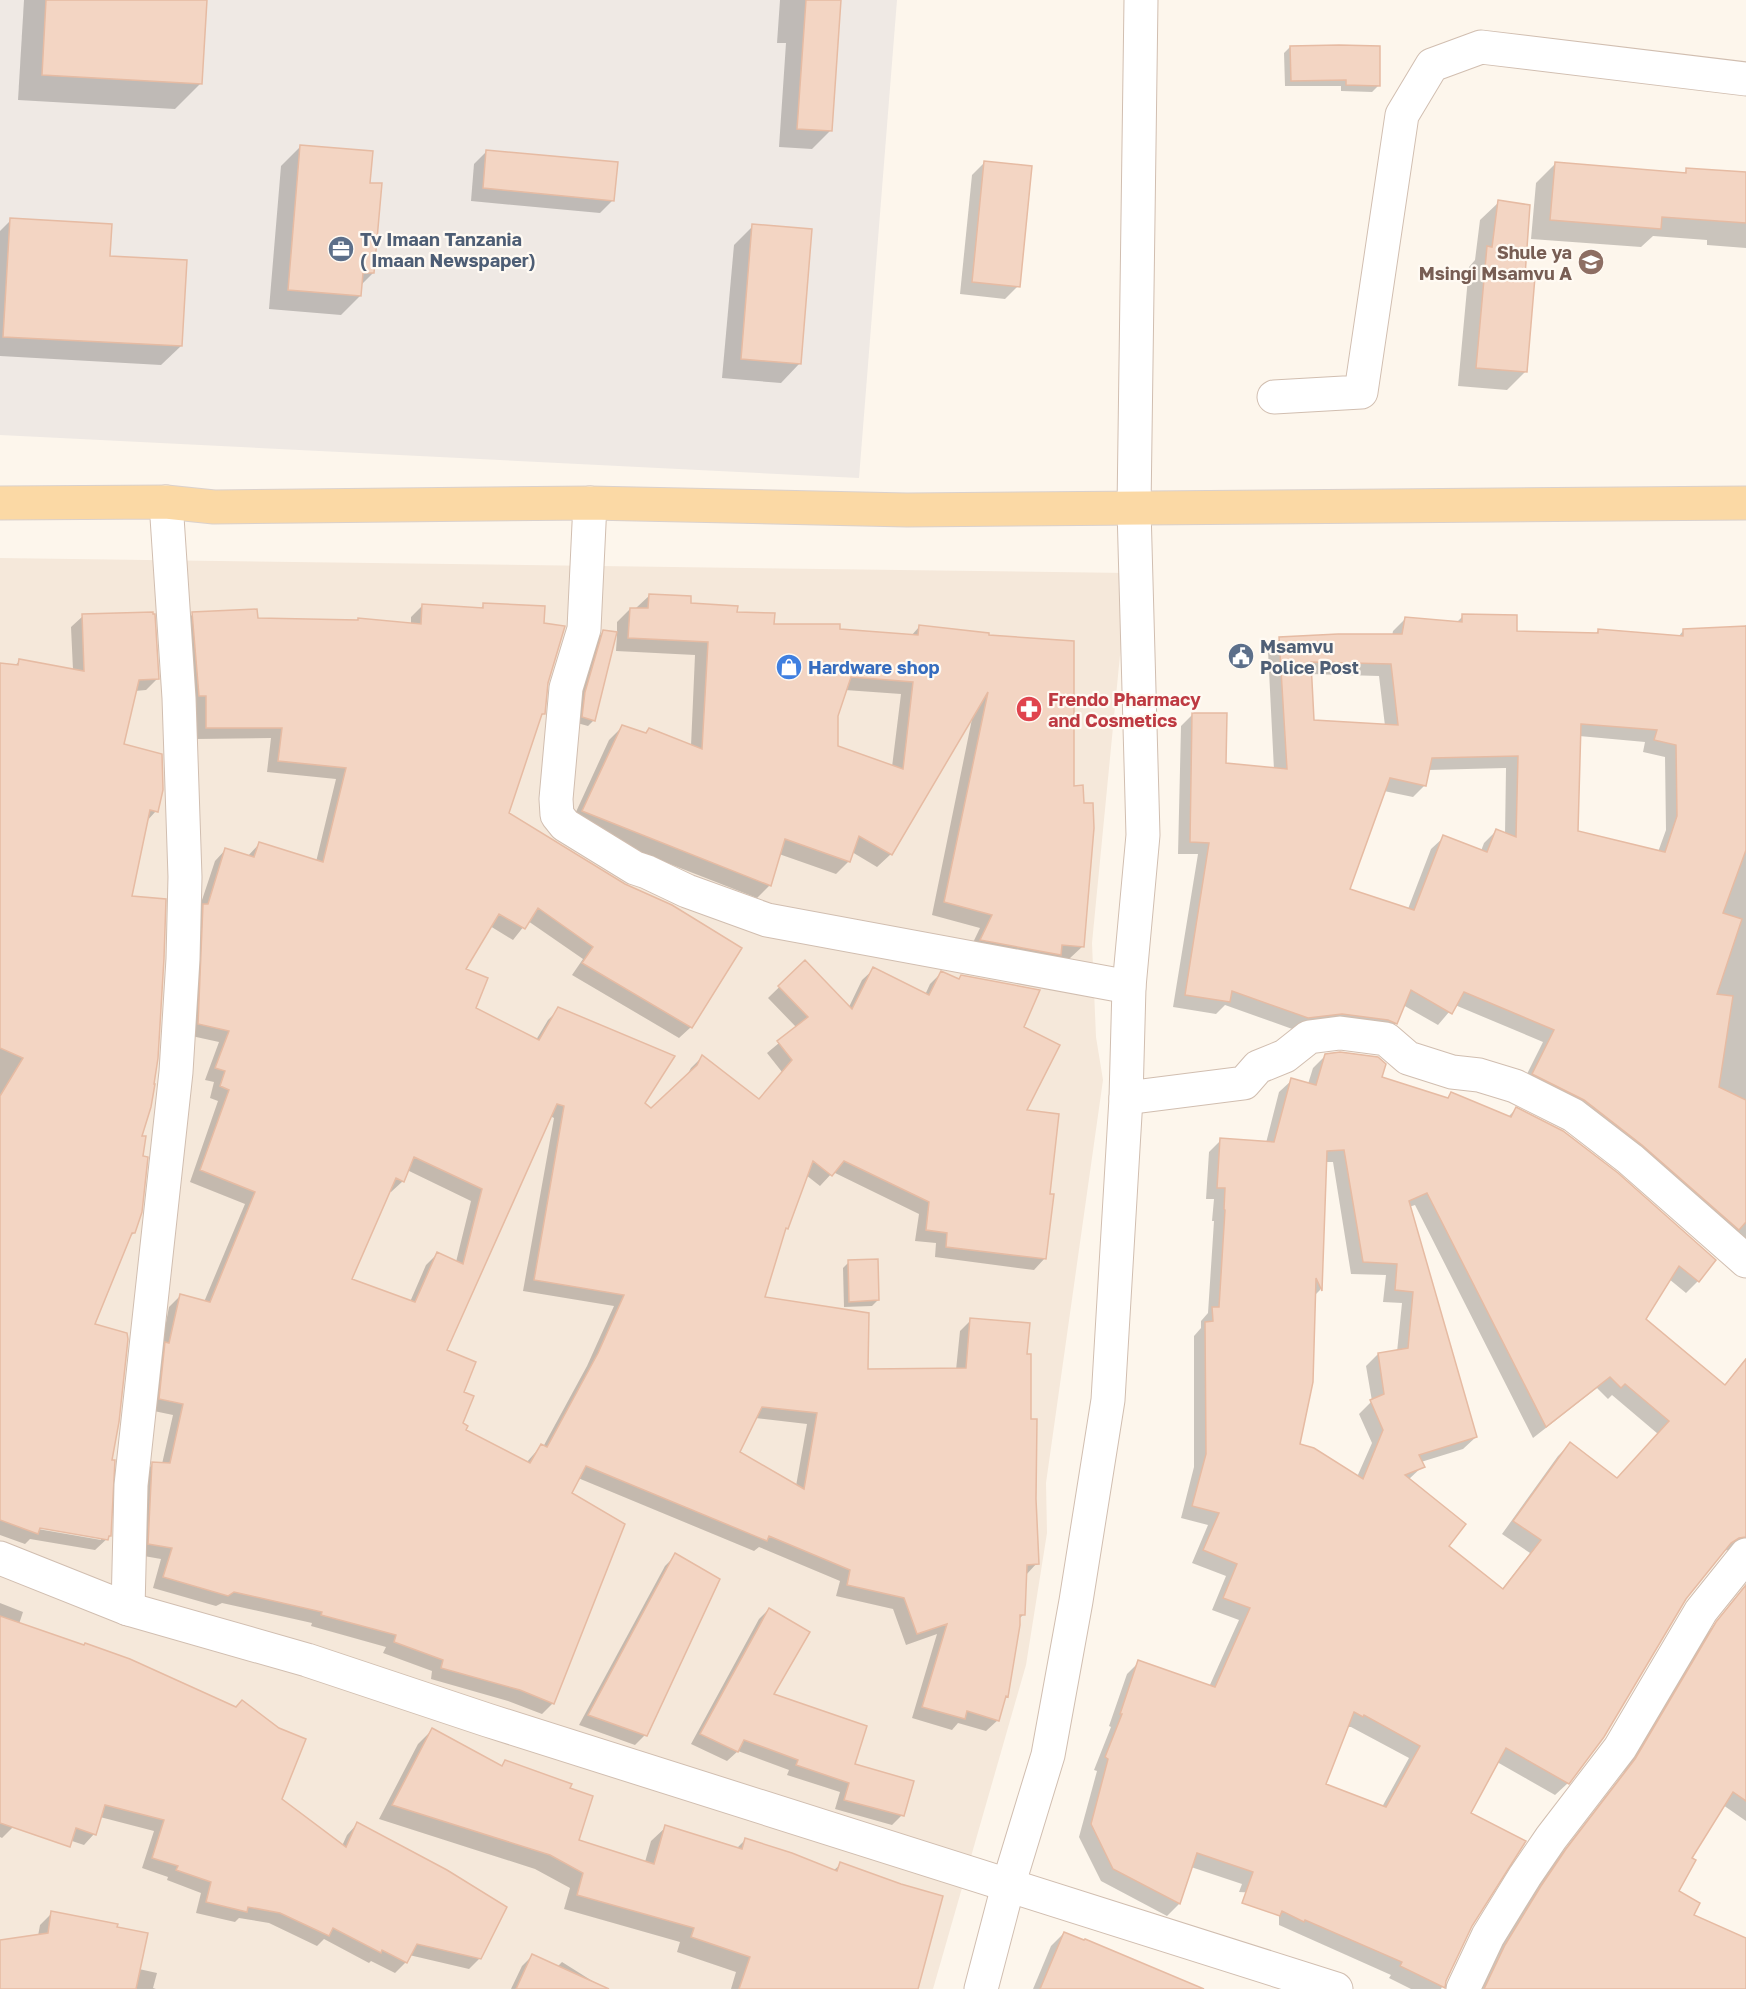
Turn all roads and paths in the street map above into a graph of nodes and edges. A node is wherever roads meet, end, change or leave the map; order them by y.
1 (1141, 0) edge
2 (1746, 79) edge
3 (1274, 397) dead end
4 (166, 502) junction
5 (1746, 502) edge
6 (0, 503) edge
7 (590, 503) junction
8 (1134, 509) junction
9 (1129, 987) junction
10 (1126, 1098) junction
11 (1746, 1261) edge
12 (1746, 1555) edge
13 (0, 1558) edge
14 (129, 1609) junction
15 (1008, 1886) junction
16 (981, 1989) edge
17 (1336, 1989) edge
18 (1463, 1989) edge

1 - 8 street
2 - 3 street
4 - 6 main road
4 - 7 main road
4 - 14 street
5 - 8 main road
7 - 8 main road
7 - 9 street
8 - 9 street
9 - 10 street
10 - 11 street
10 - 15 street
12 - 18 street
13 - 14 street
14 - 15 street
15 - 16 street
15 - 17 street

